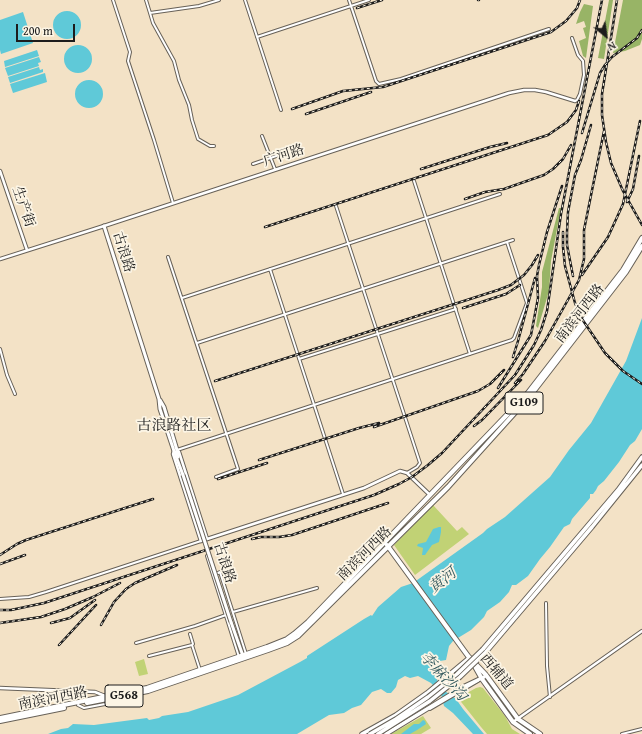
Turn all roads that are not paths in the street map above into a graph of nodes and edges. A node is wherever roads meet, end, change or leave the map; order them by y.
1 (113, 0) edge
2 (146, 0) edge
3 (219, 0) edge
4 (245, 0) edge
5 (349, 0) edge
6 (369, 0) edge
7 (351, 6) junction
8 (150, 13) junction
9 (549, 29) dead end
10 (256, 37) junction
11 (572, 38) dead end
12 (575, 101) joint
13 (281, 110) dead end
14 (262, 136) dead end
15 (214, 146) dead end
16 (282, 154) dead end
17 (270, 158) junction
18 (253, 164) dead end
19 (275, 169) junction
20 (0, 171) edge
21 (414, 181) dead end
22 (500, 194) dead end
23 (173, 203) junction
24 (336, 206) dead end
25 (426, 218) junction
26 (104, 226) junction
27 (642, 238) edge
28 (513, 240) dead end
29 (507, 242) junction
30 (349, 243) junction
31 (642, 246) edge
32 (27, 250) junction
33 (168, 257) dead end
34 (0, 259) edge
35 (441, 264) junction
36 (270, 269) junction
37 (363, 289) junction
38 (182, 298) junction
39 (456, 309) junction
40 (285, 314) junction
41 (378, 334) junction
42 (197, 343) junction
43 (0, 349) edge
44 (470, 354) junction
45 (299, 359) junction
46 (393, 379) junction
47 (15, 394) dead end
48 (314, 406) junction
49 (227, 434) junction
50 (176, 450) junction
51 (642, 457) edge
52 (642, 465) edge
53 (407, 473) junction
54 (216, 476) dead end
55 (619, 491) junction
56 (343, 494) junction
57 (430, 496) junction
58 (207, 539) junction
59 (201, 541) junction
60 (384, 542) junction
61 (388, 546) junction
62 (207, 556) dead end
63 (213, 575) junction
64 (317, 588) dead end
65 (0, 599) edge
66 (546, 603) dead end
67 (233, 612) junction
68 (226, 615) junction
69 (642, 631) edge
70 (190, 634) dead end
71 (136, 643) dead end
72 (192, 645) junction
73 (485, 651) junction
74 (149, 656) dead end
75 (243, 657) junction
76 (469, 657) junction
77 (200, 670) junction
78 (486, 675) junction
79 (481, 679) junction
80 (0, 688) edge
81 (550, 696) junction
82 (107, 698) junction
83 (120, 701) dead end
84 (78, 705) junction
85 (0, 718) edge
86 (518, 719) junction
87 (0, 721) edge
88 (513, 722) junction
89 (642, 729) edge
90 (362, 734) edge
91 (370, 734) edge
92 (378, 734) edge
93 (386, 734) edge
94 (530, 734) edge
95 (540, 734) edge
96 (622, 734) edge

1 - 23 street
2 - 8 street
3 - 8 street
4 - 10 street
5 - 7 street
6 - 7 street
7 - 9 street
7 - 10 street
8 - 15 street
10 - 13 street
11 - 12 street
12 - 19 street, 广河路
14 - 17 street
16 - 17 street
17 - 18 street
17 - 19 street
19 - 23 street, 广河路
20 - 32 street, 生产街
21 - 25 street
22 - 25 street
23 - 26 street, 广河路
24 - 30 street
25 - 30 street
25 - 35 street
26 - 32 street, 广河路
26 - 50 main road, 古浪路
27 - 57 highway, 南滨河西路 / G109
28 - 29 street
29 - 35 street
29 - 44 street
30 - 36 street
30 - 37 street
31 - 61 highway, 南滨河西路 / G109
32 - 34 street, 广河路
33 - 38 street
35 - 37 street
35 - 39 street
36 - 38 street
36 - 40 street
37 - 40 street
37 - 41 street
38 - 42 street
39 - 41 street
39 - 44 street
40 - 42 street
40 - 45 street
41 - 45 street
41 - 46 street
42 - 49 street
43 - 47 street
44 - 46 street
45 - 48 street
46 - 48 street
46 - 53 street
48 - 49 street
48 - 56 street
49 - 50 street
49 - 54 street
50 - 58 street, 古浪路
50 - 59 street, 古浪路
50 - 75 main road, 古浪路, bridge
51 - 55 main road
52 - 55 main road
53 - 56 street
53 - 57 street
55 - 73 main road
56 - 58 street
57 - 60 highway, G109
58 - 59 street
59 - 65 street
60 - 61 highway
60 - 75 highway, 南滨河西路 / G568
61 - 75 highway, 南滨河西路 / G568
61 - 76 highway
62 - 63 street
63 - 67 street
63 - 68 street
64 - 67 street
66 - 81 street
67 - 75 street
68 - 71 street
68 - 75 street
69 - 81 street
70 - 72 street
72 - 74 street
72 - 77 street
73 - 91 main road, bridge
73 - 92 main road, bridge
75 - 77 highway, 南滨河西路 / G568
75 - 82 highway, 南滨河西路 / G568
76 - 78 highway, 西辅道
76 - 79 highway, 西辅道
76 - 90 main road
77 - 82 highway, 南滨河西路 / G568
78 - 79 main road
78 - 86 highway, 西辅道
79 - 88 highway, 西辅道
79 - 93 main road
80 - 82 street
81 - 86 street
82 - 84 highway, 南滨河西路 / G568
82 - 85 highway, 南滨河西路 / G568
83 - 84 street
84 - 87 highway, 南滨河西路 / G568
86 - 88 street
86 - 95 highway, 西辅道
88 - 94 highway, 西辅道
89 - 96 street

